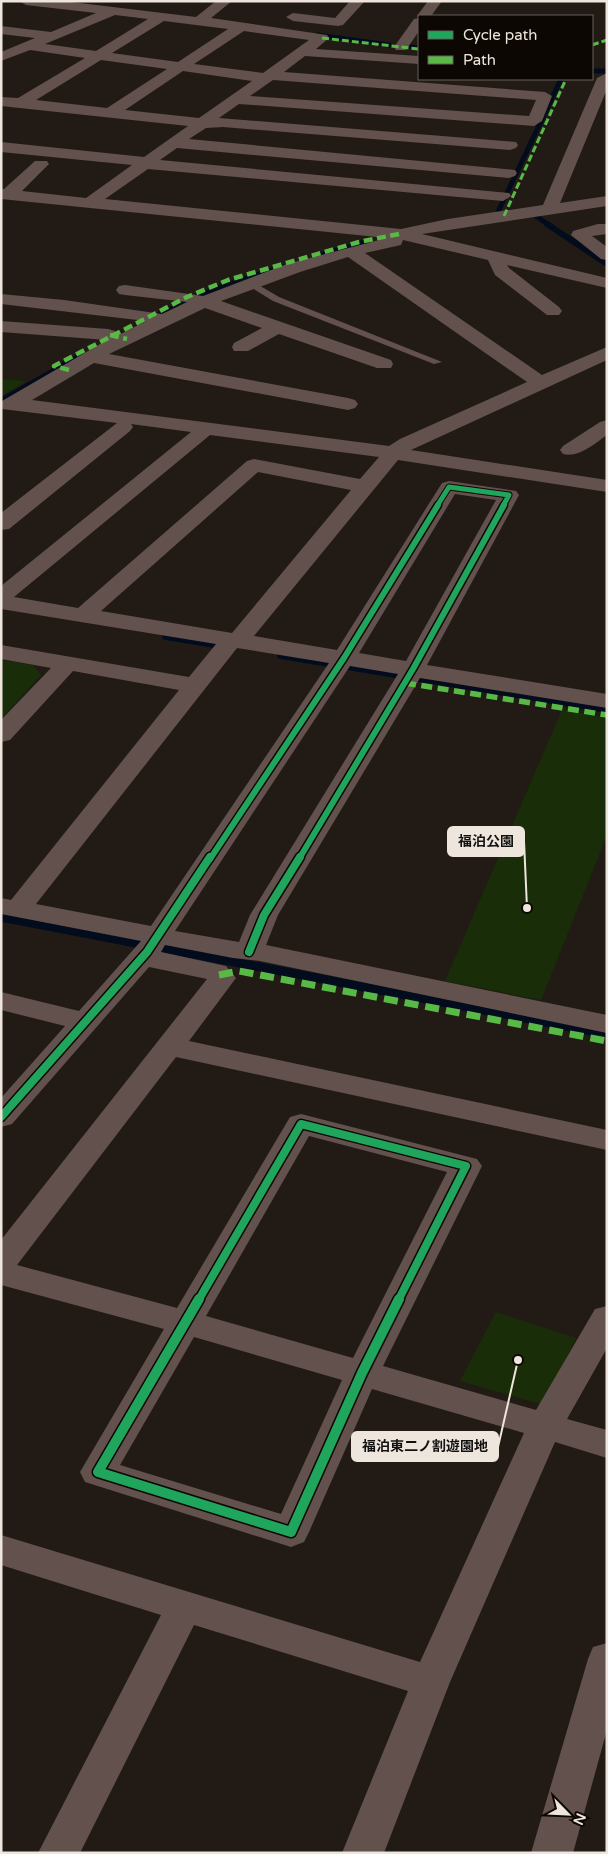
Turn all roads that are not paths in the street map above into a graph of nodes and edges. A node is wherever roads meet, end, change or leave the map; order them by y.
1 (141, 1) edge
2 (358, 1) edge
3 (435, 1) edge
4 (27, 5) edge
5 (225, 7) edge
6 (119, 12) junction
7 (425, 15) edge
8 (282, 16) dead end
9 (161, 17) junction
10 (199, 21) junction
11 (418, 23) edge
12 (240, 26) junction
13 (1, 30) edge
14 (52, 36) junction
15 (1, 43) edge
16 (27, 46) junction
17 (401, 47) dead end
18 (303, 52) junction
19 (100, 55) junction
20 (1, 57) edge
21 (418, 60) edge
22 (180, 66) junction
23 (268, 77) junction
24 (607, 77) edge
25 (236, 99) junction
26 (1, 101) edge
27 (21, 103) junction
28 (110, 113) junction
29 (204, 123) junction
30 (433, 138) junction
31 (176, 143) junction
32 (510, 145) dead end
33 (1, 147) edge
34 (148, 163) junction
35 (42, 164) dead end
36 (418, 164) junction
37 (509, 173) dead end
38 (406, 187) junction
39 (11, 195) edge
40 (503, 196) dead end
41 (606, 199) edge
42 (93, 201) junction
43 (549, 210) junction
44 (607, 229) edge
45 (399, 234) junction
46 (417, 237) junction
47 (352, 252) junction
48 (607, 255) edge
49 (495, 256) junction
50 (250, 283) junction
51 (607, 283) edge
52 (125, 290) dead end
53 (196, 299) junction
54 (1, 300) edge
55 (553, 311) dead end
56 (158, 318) junction
57 (1, 326) edge
58 (277, 327) junction
59 (108, 335) dead end
60 (241, 347) dead end
61 (607, 353) edge
62 (93, 357) junction
63 (437, 362) dead end
64 (384, 364) dead end
65 (541, 382) junction
66 (348, 404) dead end
67 (7, 407) edge
68 (607, 426) edge
69 (123, 427) dead end
70 (201, 434) dead end
71 (570, 450) dead end
72 (393, 453) junction
73 (607, 486) edge
74 (367, 487) junction
75 (1, 524) edge
76 (1, 597) edge
77 (1, 602) edge
78 (82, 616) junction
79 (231, 643) junction
80 (1, 652) edge
81 (341, 663) junction
82 (66, 664) junction
83 (410, 674) junction
84 (194, 685) junction
85 (607, 701) edge
86 (3, 731) edge
87 (10, 908) edge
88 (150, 946) junction
89 (249, 952) junction
90 (1, 1001) edge
91 (85, 1022) junction
92 (607, 1024) edge
93 (170, 1046) junction
94 (1, 1117) edge
95 (607, 1140) edge
96 (1, 1263) edge
97 (1, 1272) edge
98 (607, 1318) edge
99 (186, 1322) junction
100 (362, 1373) junction
101 (544, 1426) junction
102 (607, 1444) edge
103 (1, 1550) edge
104 (184, 1606) junction
105 (607, 1659) edge
106 (431, 1682) junction
107 (59, 1853) edge
108 (363, 1853) edge
109 (552, 1853) edge

1 - 6 street
2 - 8 street
3 - 7 street
4 - 6 street
5 - 10 street
6 - 9 street
6 - 14 street
9 - 10 street
9 - 19 street
10 - 12 street
11 - 17 street
12 - 18 street
12 - 22 street
13 - 14 street
14 - 16 street
15 - 16 street
16 - 19 street
16 - 20 street
18 - 21 street
18 - 23 street
19 - 22 street
19 - 27 street
22 - 23 street
22 - 28 street
23 - 25 street
23 - 25 street
24 - 43 street
25 - 29 street
26 - 27 street
27 - 28 street
28 - 29 street
29 - 30 street
29 - 31 street
30 - 32 street
30 - 36 street
31 - 34 street
31 - 36 street
33 - 34 street
34 - 38 street
34 - 42 street
35 - 39 street
36 - 37 street
36 - 38 street
38 - 40 street
39 - 42 street
41 - 43 street
42 - 45 street
43 - 45 street
44 - 48 street
45 - 46 street
46 - 47 street
46 - 49 street
47 - 50 street
47 - 65 street
49 - 51 street
49 - 55 street
50 - 53 street
50 - 63 lane
52 - 53 street
53 - 56 street
53 - 58 street
54 - 56 street
56 - 62 street
57 - 59 street
58 - 60 street
58 - 64 street
61 - 65 street
62 - 66 street
62 - 67 street
65 - 72 street
67 - 72 street
68 - 71 street
69 - 75 street
70 - 76 street
72 - 73 street
72 - 74 street
74 - 78 street
74 - 79 street
77 - 78 street
78 - 79 street
79 - 81 street
79 - 84 street
80 - 82 street
81 - 83 street
81 - 83 street
81 - 88 street
82 - 84 street
82 - 86 street
83 - 85 street
83 - 89 street
84 - 87 street
87 - 88 street
88 - 89 street
88 - 91 street
88 - 93 street
89 - 92 street
90 - 91 street
91 - 94 street
93 - 95 street
93 - 96 street
97 - 99 street
98 - 101 street
99 - 100 street
99 - 100 street
99 - 100 street
100 - 101 street
101 - 102 street
101 - 106 street
103 - 104 street
104 - 106 street
104 - 107 street
105 - 109 street
106 - 108 street

